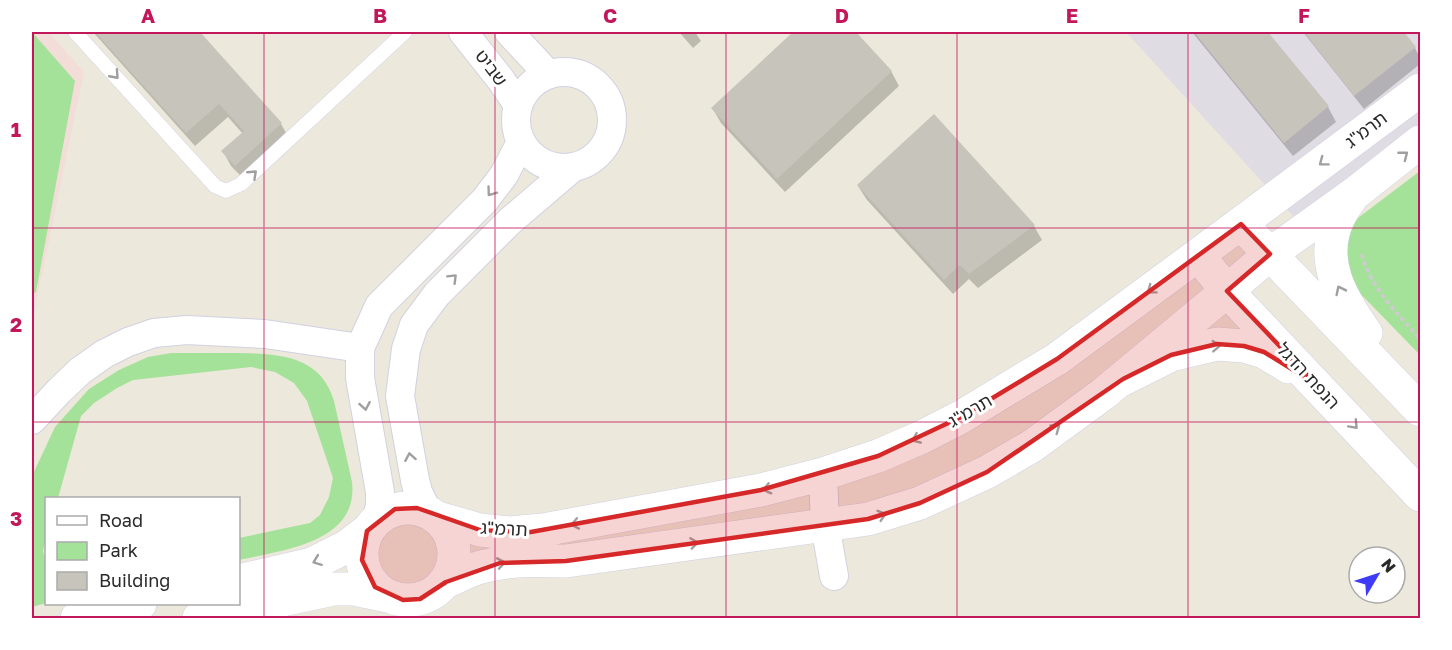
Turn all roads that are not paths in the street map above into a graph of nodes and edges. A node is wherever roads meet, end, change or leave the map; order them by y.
1 (75, 32) edge
2 (405, 32) edge
3 (463, 32) edge
4 (509, 32) edge
5 (548, 74) junction
6 (1420, 90) edge
7 (518, 105) junction
8 (521, 142) junction
9 (1420, 142) edge
10 (572, 168) junction
11 (1353, 194) junction
12 (1240, 224) junction
13 (1270, 254) junction
14 (1198, 255) junction
15 (1227, 291) junction
16 (360, 348) junction
17 (1123, 379) junction
18 (1316, 384) junction
19 (1420, 408) edge
20 (32, 420) edge
21 (823, 474) junction
22 (1420, 495) edge
23 (433, 515) junction
24 (825, 525) junction
25 (371, 526) junction
26 (834, 576) dead end
27 (446, 582) junction
28 (388, 596) junction
29 (249, 602) edge
30 (132, 605) edge
31 (240, 605) edge
32 (77, 618) edge
33 (199, 618) edge

1 -> 2 lane
3 - 7 street, שביט
4 - 5 street, שביט
5 - 7 street
5 - 10 street
6 -> 12 street, תרמ"ג
7 - 8 street
8 - 10 street
8 -> 16 street
11 -> 9 street, תרמ"ג
23 -> 10 street
11 - 13 street, תרמ"ג
19 -> 11 street
12 - 13 street
12 - 14 street, תרמ"ג
13 - 15 street, תרמ"ג
13 - 19 street
14 - 15 street, הנפת הדגל
14 -> 21 street, תרמ"ג
15 - 17 street, תרמ"ג
15 - 18 street, הנפת הדגל
16 - 20 street
16 -> 25 street
17 -> 18 street
24 -> 17 street, תרמ"ג
18 -> 22 street, הנפת הדגל
21 -> 23 street, תרמ"ג
21 - 24 street
23 - 25 street
23 - 27 street
24 - 26 street
27 -> 24 street, תרמ"ג
25 - 28 street
25 -> 29 street
27 - 28 street
28 - 29 street
30 - 32 street
31 - 33 street

